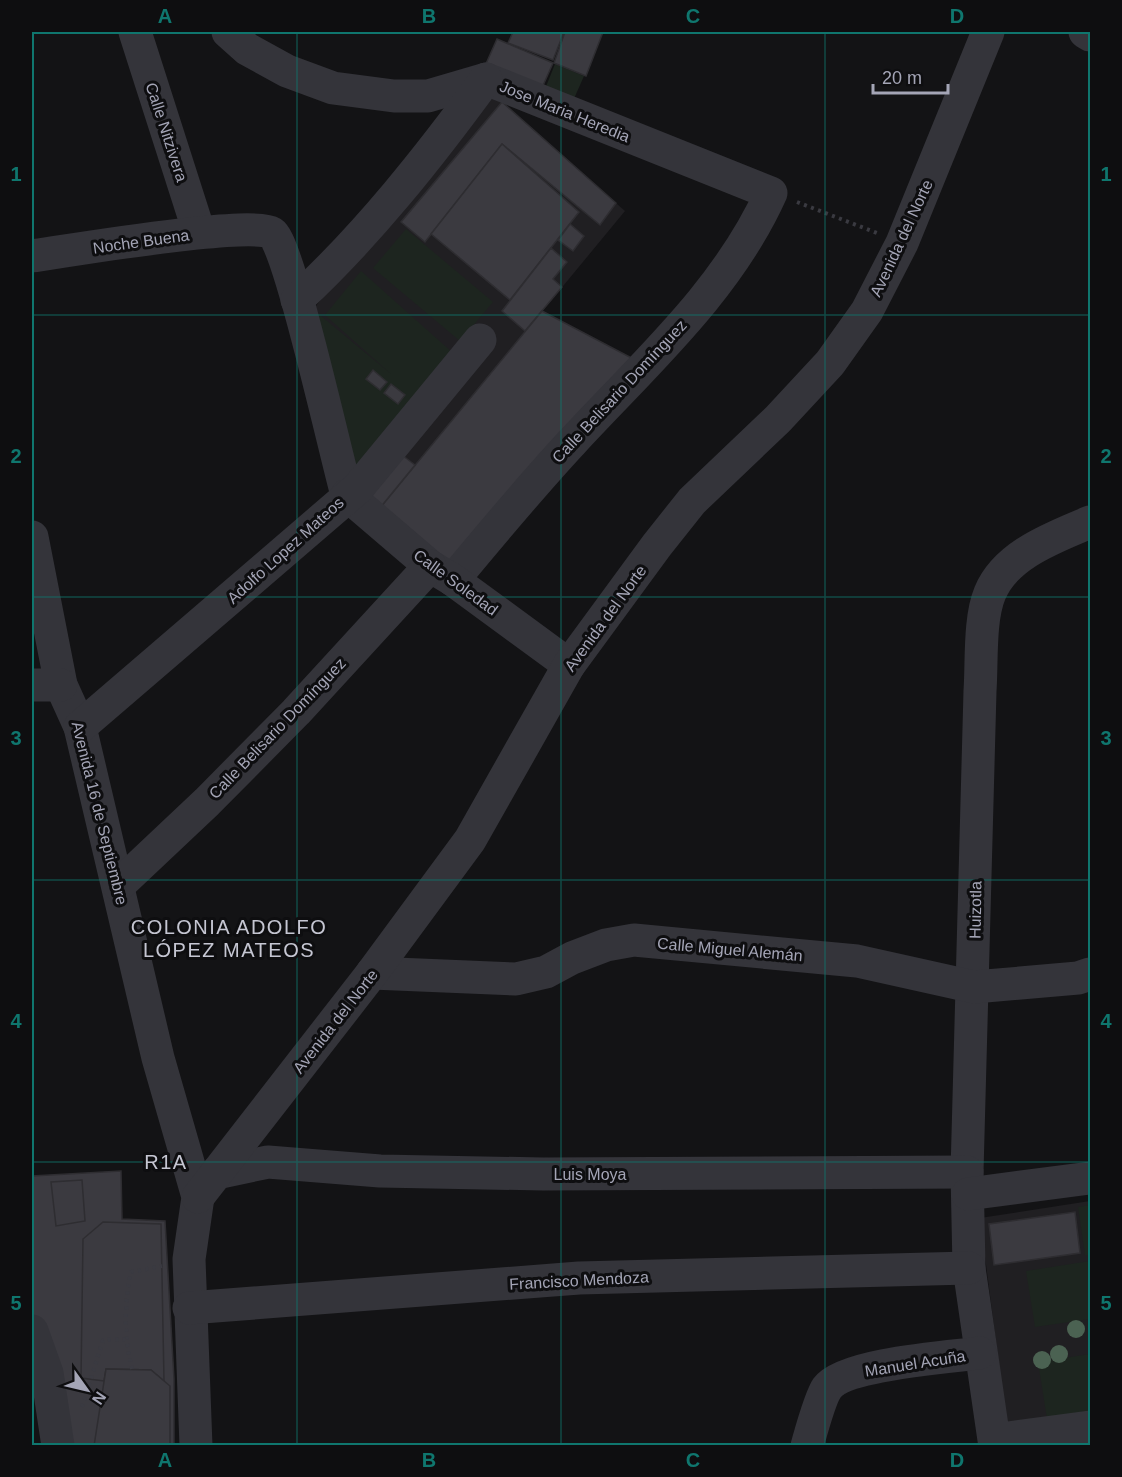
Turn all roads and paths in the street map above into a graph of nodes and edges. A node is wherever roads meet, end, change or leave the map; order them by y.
1 (135, 32) edge
2 (228, 32) edge
3 (988, 32) edge
4 (1084, 32) edge
5 (1090, 35) edge
6 (486, 80) junction
7 (771, 193) junction
8 (251, 229) joint
9 (200, 232) junction
10 (902, 243) junction
11 (32, 256) edge
12 (297, 300) junction
13 (480, 340) dead end
14 (347, 495) junction
15 (1090, 522) edge
16 (32, 537) edge
17 (442, 573) junction
18 (569, 665) junction
19 (46, 685) edge
20 (80, 727) junction
21 (118, 885) junction
22 (372, 973) junction
23 (1090, 974) edge
24 (974, 987) junction
25 (1090, 1178) edge
26 (968, 1183) junction
27 (207, 1185) junction
28 (189, 1259) junction
29 (969, 1268) junction
30 (189, 1308) junction
31 (32, 1331) edge
32 (127, 1339) junction
33 (980, 1353) junction
34 (132, 1369) dead end
35 (80, 1415) dead end
36 (1090, 1427) edge
37 (203, 1442) edge
38 (58, 1446) edge
39 (807, 1446) edge

1 - 9 street, Calle Nitzivera
2 - 6 street, Jose Maria Heredia
3 - 10 street, Avenida del Norte
4 - 5 street
6 - 7 street, Jose Maria Heredia
6 - 12 street
7 - 10 path
7 - 17 street, Calle Belisario Domínguez
8 - 9 street, Noche Buena
8 - 12 street, Adolfo Lopez Mateos
9 - 11 street, Noche Buena
10 - 18 street, Avenida del Norte
12 - 14 street, Adolfo Lopez Mateos
13 - 14 street
14 - 17 street, Calle Soledad
14 - 20 street, Adolfo Lopez Mateos
15 - 24 street, Huizotla
16 - 19 street, Avenida 16 de Septiembre
17 - 18 street, Calle Soledad
17 - 21 street, Calle Belisario Domínguez
18 - 22 street, Avenida del Norte
19 - 20 street, Avenida 16 de Septiembre
20 - 21 street, Avenida 16 de Septiembre
21 - 27 street, Avenida 16 de Septiembre
22 - 24 street, Calle Miguel Alemán
22 - 27 street, Avenida del Norte
23 - 24 street, Calle Miguel Alemán
24 - 26 street, Huizotla
25 - 26 street, Luis Moya
26 - 27 street, Luis Moya
26 - 29 street, Huizotla
27 - 28 street, Avenida 16 de Septiembre
28 - 30 street, Avenida 16 de Septiembre
28 - 32 path
29 - 30 street, Francisco Mendoza
29 - 33 street, Huizotla
30 - 37 street, Avenida 16 de Septiembre
31 - 38 street
32 - 34 path
32 - 35 path
33 - 36 street, Manuel Acuña
33 - 39 street, Manuel Acuña

